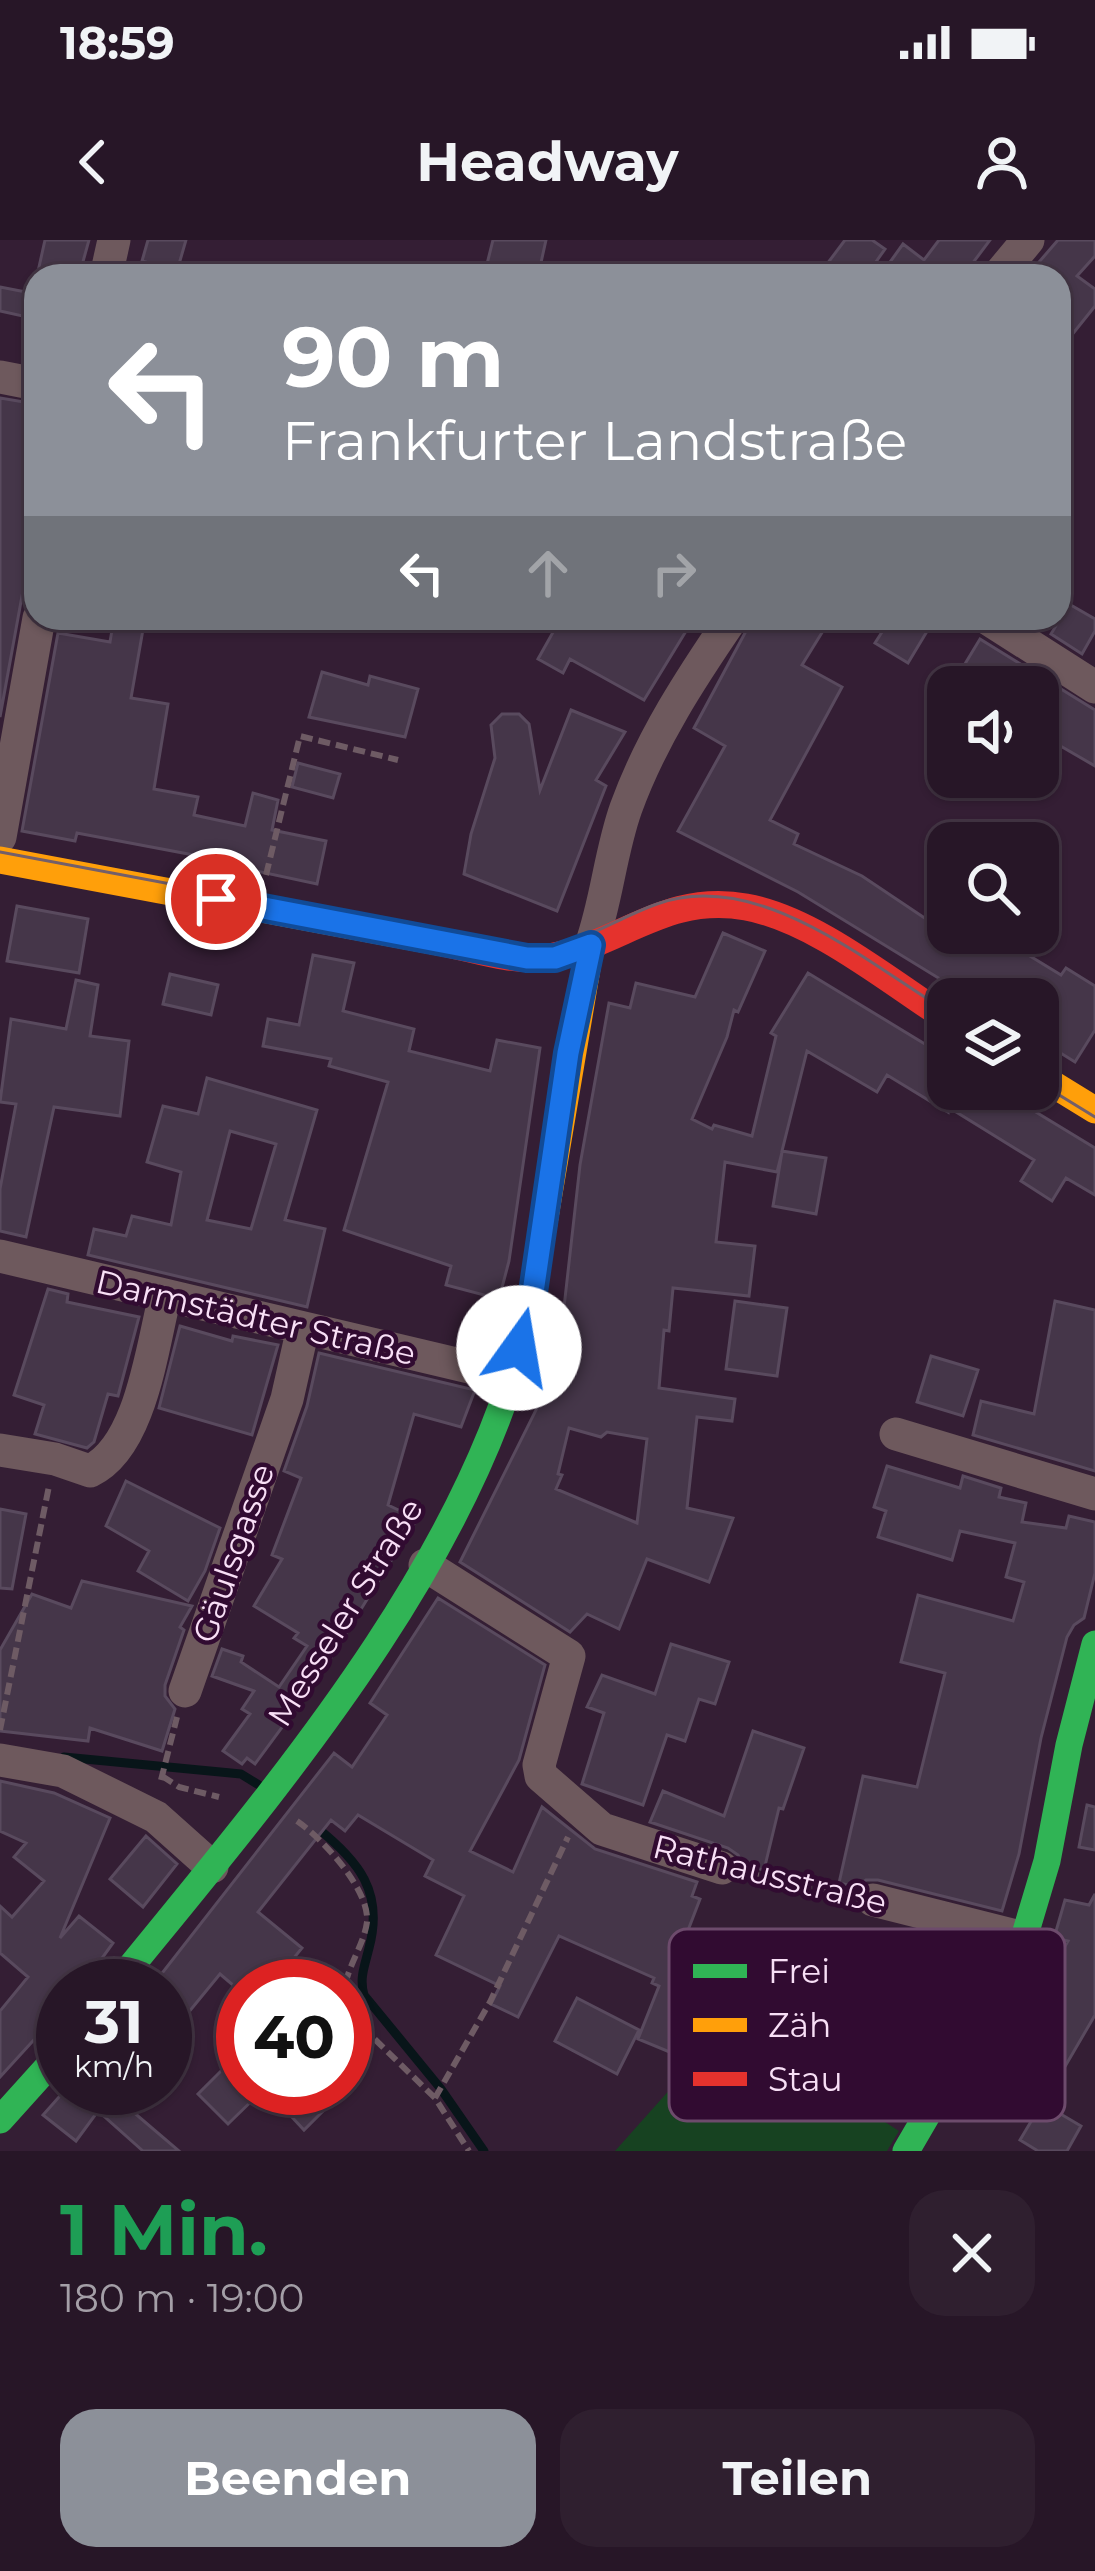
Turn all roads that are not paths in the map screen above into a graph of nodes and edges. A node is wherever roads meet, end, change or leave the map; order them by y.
1 (1028, 240) edge
2 (1008, 264) edge
3 (37, 630) edge
4 (724, 630) edge
5 (1006, 630) edge
6 (1095, 687) edge
7 (0, 837) edge
8 (0, 860) edge
9 (591, 945) junction
10 (927, 1006) edge
11 (1059, 1082) edge
12 (1089, 1093) edge
13 (0, 1256) edge
14 (165, 1296) junction
15 (303, 1328) junction
16 (512, 1377) junction
17 (896, 1434) dead end
18 (0, 1450) edge
19 (1095, 1494) edge
20 (425, 1564) junction
21 (1095, 1643) edge
22 (185, 1691) road end
23 (0, 1760) edge
24 (212, 1867) junction
25 (722, 1868) road end
26 (873, 1900) road end
27 (988, 1929) edge
28 (1027, 1929) edge
29 (137, 1959) edge
30 (36, 2080) edge
31 (0, 2120) edge
32 (924, 2121) edge
33 (906, 2151) edge

1 - 2 street
3 - 7 street
4 - 9 street
5 - 6 street
8 - 9 street
9 - 10 street
9 - 16 street, Messeler Straße
11 - 12 street
13 - 14 street, Darmstädter Straße
14 - 15 street, Darmstädter Straße
14 - 18 street
15 - 16 street, Darmstädter Straße
15 - 22 street, Gäulsgasse
16 - 20 street, Messeler Straße
17 - 19 street
20 - 24 street, Messeler Straße
20 - 25 street, Rathausstraße
21 - 28 street
23 - 24 street
24 - 29 street, Messeler Straße
26 - 27 street, Rathausstraße
30 - 31 street
32 - 33 street

